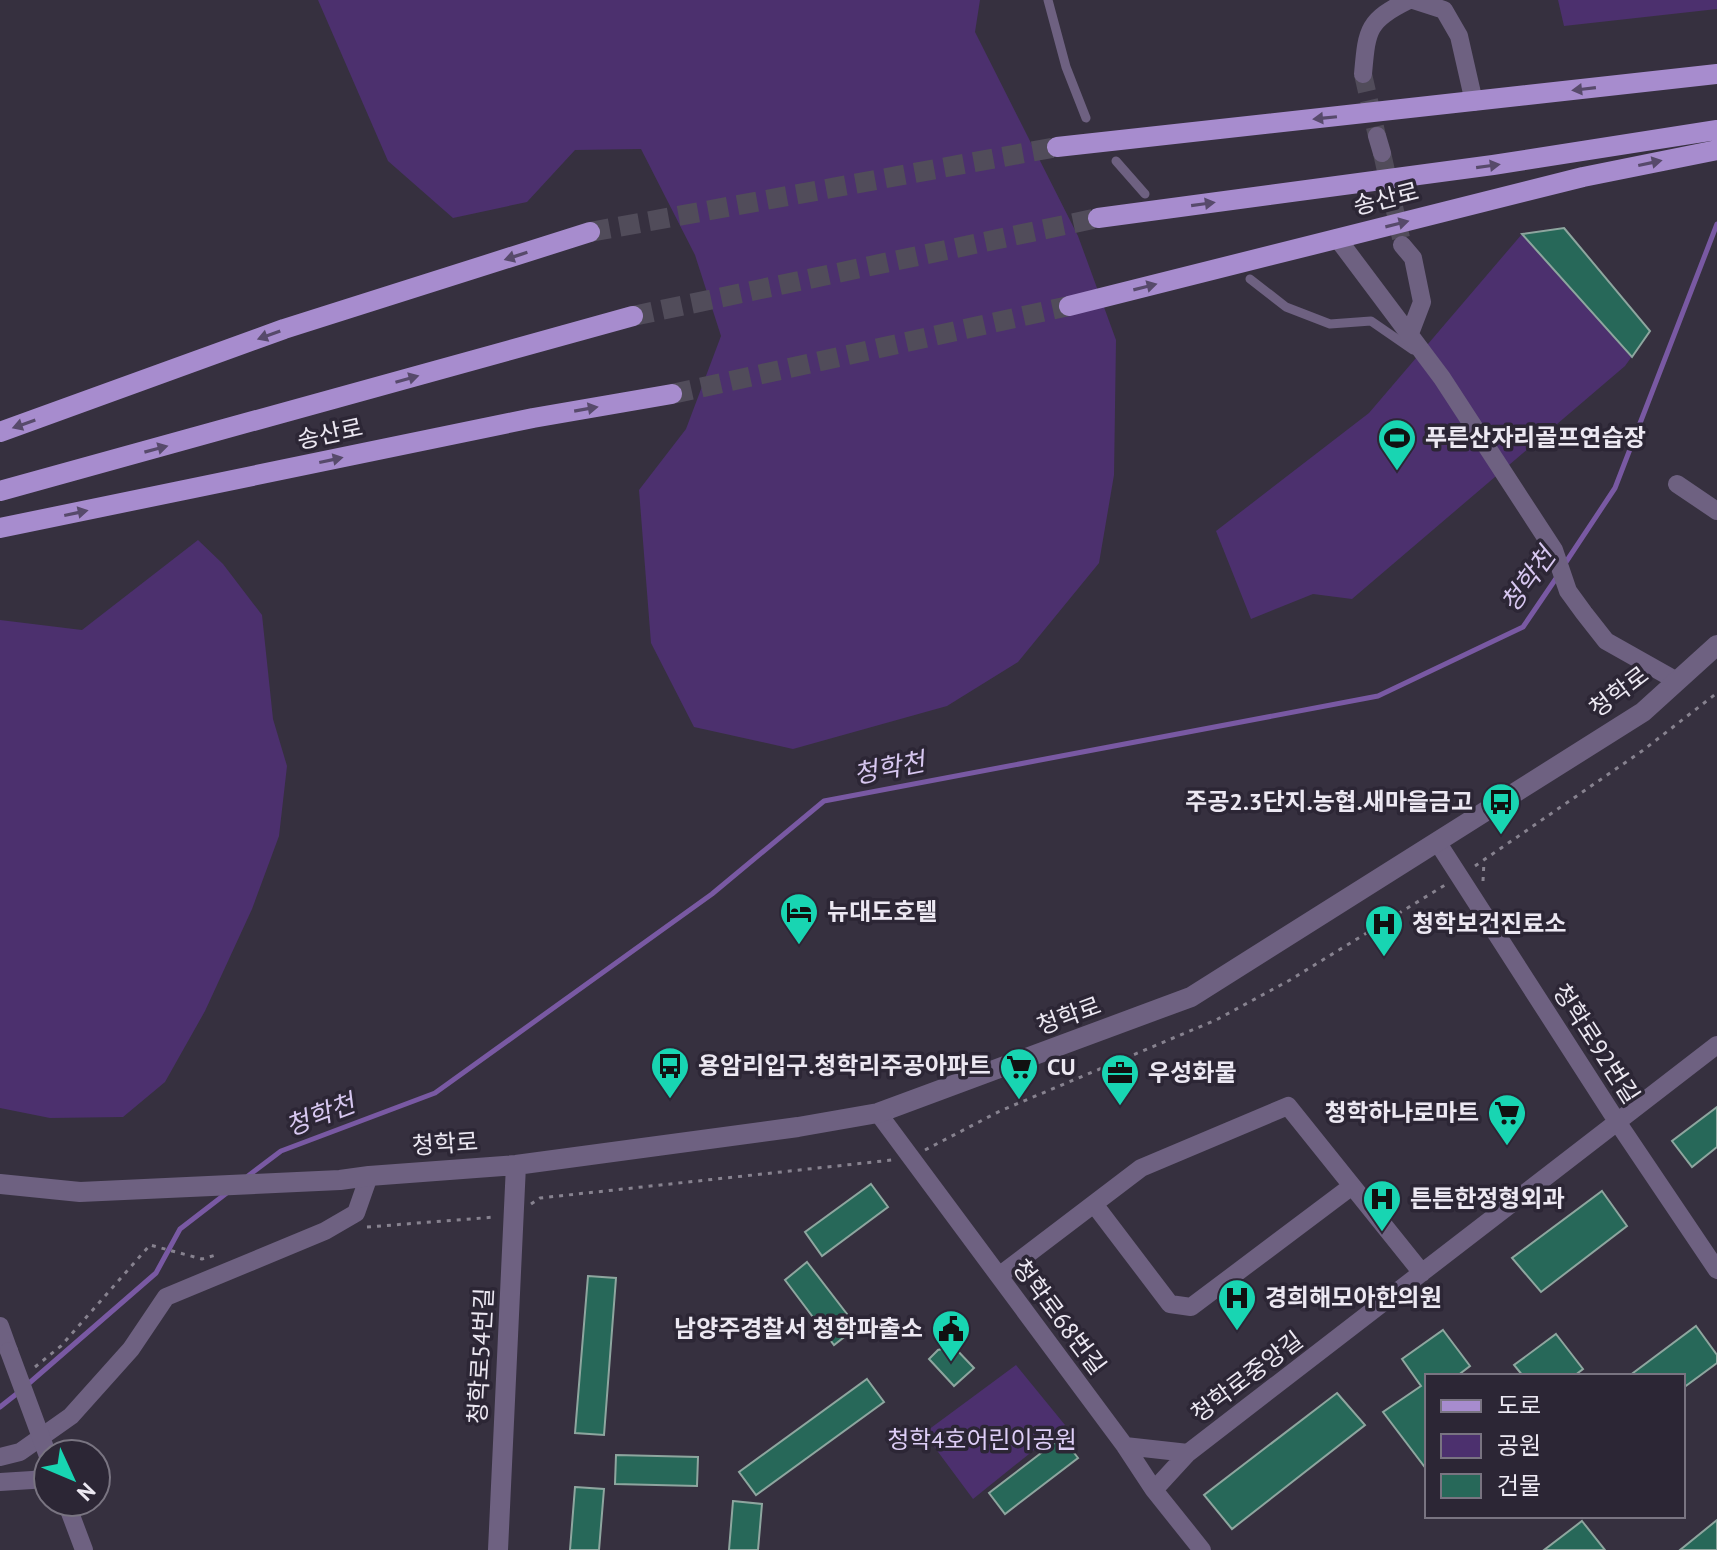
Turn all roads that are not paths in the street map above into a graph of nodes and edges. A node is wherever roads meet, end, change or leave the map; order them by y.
1 (1048, 0) edge
2 (1411, 0) edge
3 (1363, 74) tunnel mouth
4 (1717, 74) edge
5 (1474, 102) junction
6 (1086, 118) dead end
7 (1717, 130) edge
8 (1057, 147) tunnel mouth
9 (1717, 150) edge
10 (1116, 161) dead end
11 (1145, 194) dead end
12 (1098, 218) tunnel mouth
13 (590, 232) tunnel mouth
14 (1337, 238) junction
15 (1402, 245) tunnel mouth
16 (1250, 279) dead end
17 (1069, 306) tunnel mouth
18 (633, 316) tunnel mouth
19 (1409, 336) junction
20 (1429, 361) junction
21 (672, 394) tunnel mouth
22 (0, 432) edge
23 (1677, 484) dead end
24 (0, 491) edge
25 (1717, 511) edge
26 (0, 528) edge
27 (1717, 645) edge
28 (1677, 681) junction
29 (1438, 843) junction
30 (1717, 1045) edge
31 (878, 1113) junction
32 (1618, 1123) junction
33 (516, 1165) junction
34 (369, 1176) junction
35 (0, 1184) edge
36 (1352, 1186) junction
37 (1094, 1204) junction
38 (1717, 1270) edge
39 (1422, 1273) junction
40 (999, 1276) junction
41 (0, 1326) edge
42 (41, 1438) edge
43 (1125, 1446) junction
44 (1188, 1453) junction
45 (0, 1457) edge
46 (32, 1480) edge
47 (0, 1482) edge
48 (1154, 1490) junction
49 (72, 1518) edge
50 (84, 1550) edge
51 (498, 1550) edge
52 (1202, 1550) edge

1 - 6 lane
2 - 3 street
2 - 5 street
4 -> 5 main road
5 -> 8 main road
12 -> 7 main road, 송산로
14 -> 9 main road, 송산로
10 - 11 lane
13 -> 22 main road
17 -> 14 main road, 송산로
14 - 19 street
15 - 19 street
16 - 20 lane
24 -> 18 main road, 송산로
19 - 20 street
20 - 28 street
26 -> 21 main road, 송산로
23 - 25 street
27 - 28 street, 청학로
28 - 29 street, 청학로
29 - 31 street, 청학로
29 - 32 street, 청학로92번길
30 - 32 street, 청학로중앙길
31 - 33 street, 청학로
31 - 40 street, 청학로68번길
32 - 38 street, 청학로92번길
32 - 39 street, 청학로중앙길
33 - 34 street, 청학로
33 - 51 street, 청학로54번길
34 - 35 street, 청학로
34 - 45 street
36 - 37 street
36 - 37 street
36 - 39 street
37 - 40 street
39 - 44 street, 청학로중앙길
40 - 43 street, 청학로68번길
41 - 42 street, bridge
43 - 44 street
43 - 48 street, 청학로68번길
44 - 48 street, 청학로중앙길
46 - 47 street
48 - 52 street, 청학로68번길
49 - 50 street

